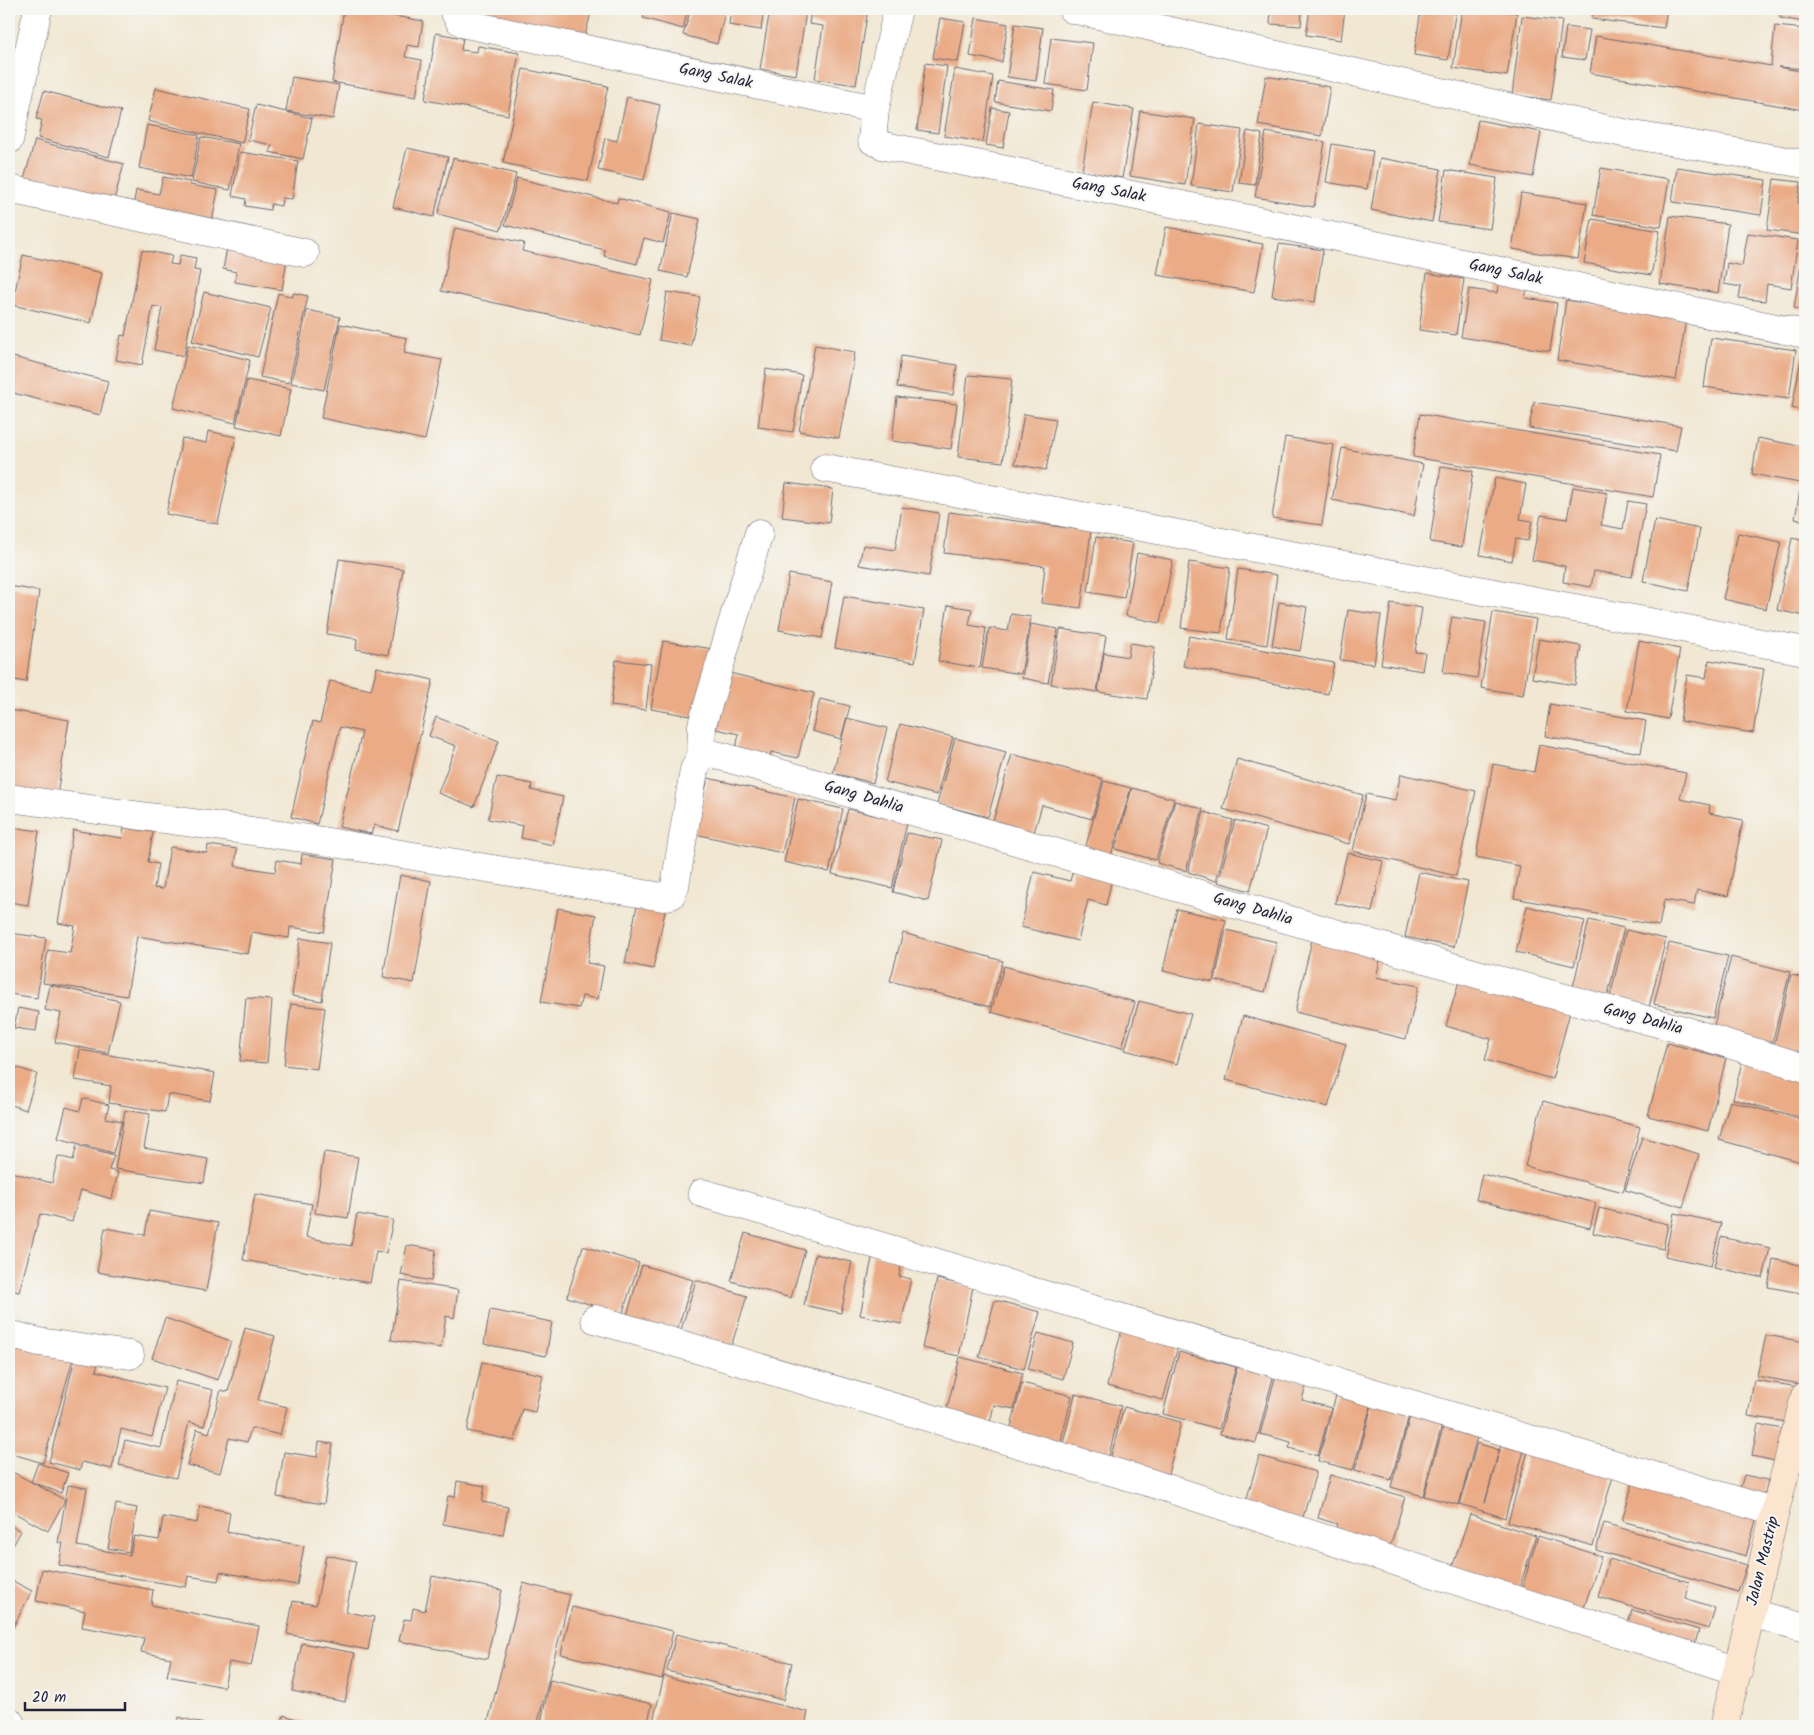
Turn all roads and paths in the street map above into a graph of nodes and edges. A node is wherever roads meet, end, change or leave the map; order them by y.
1 (38, 9) edge
2 (454, 9) edge
3 (898, 9) edge
4 (1072, 9) edge
5 (875, 109) junction
6 (9, 140) edge
7 (1805, 164) edge
8 (9, 189) edge
9 (305, 253) dead end
10 (1805, 334) edge
11 (825, 468) dead end
12 (759, 534) dead end
13 (1805, 651) edge
14 (701, 756) junction
15 (9, 798) edge
16 (1805, 1068) edge
17 (702, 1193) dead end
18 (595, 1319) dead end
19 (9, 1334) edge
20 (130, 1355) dead end
21 (1805, 1396) edge
22 (1775, 1512) junction
23 (1751, 1612) junction
24 (1805, 1628) edge
25 (1738, 1671) junction
26 (9, 1721) edge
27 (12, 1726) edge
28 (1724, 1726) edge

1 - 6 street
2 - 5 street, Gang Salak
3 - 5 street
4 - 7 street
5 - 10 street, Gang Salak
8 - 9 street
11 - 13 street
12 - 14 street
14 - 15 street
14 - 16 street, Gang Dahlia
17 - 22 street
18 - 25 street
19 - 20 street
21 - 22 main road, Jalan Mastrip
22 - 23 main road, Jalan Mastrip
23 - 24 street
23 - 25 main road, Jalan Mastrip
25 - 28 main road, Jalan Mastrip
26 - 27 street

